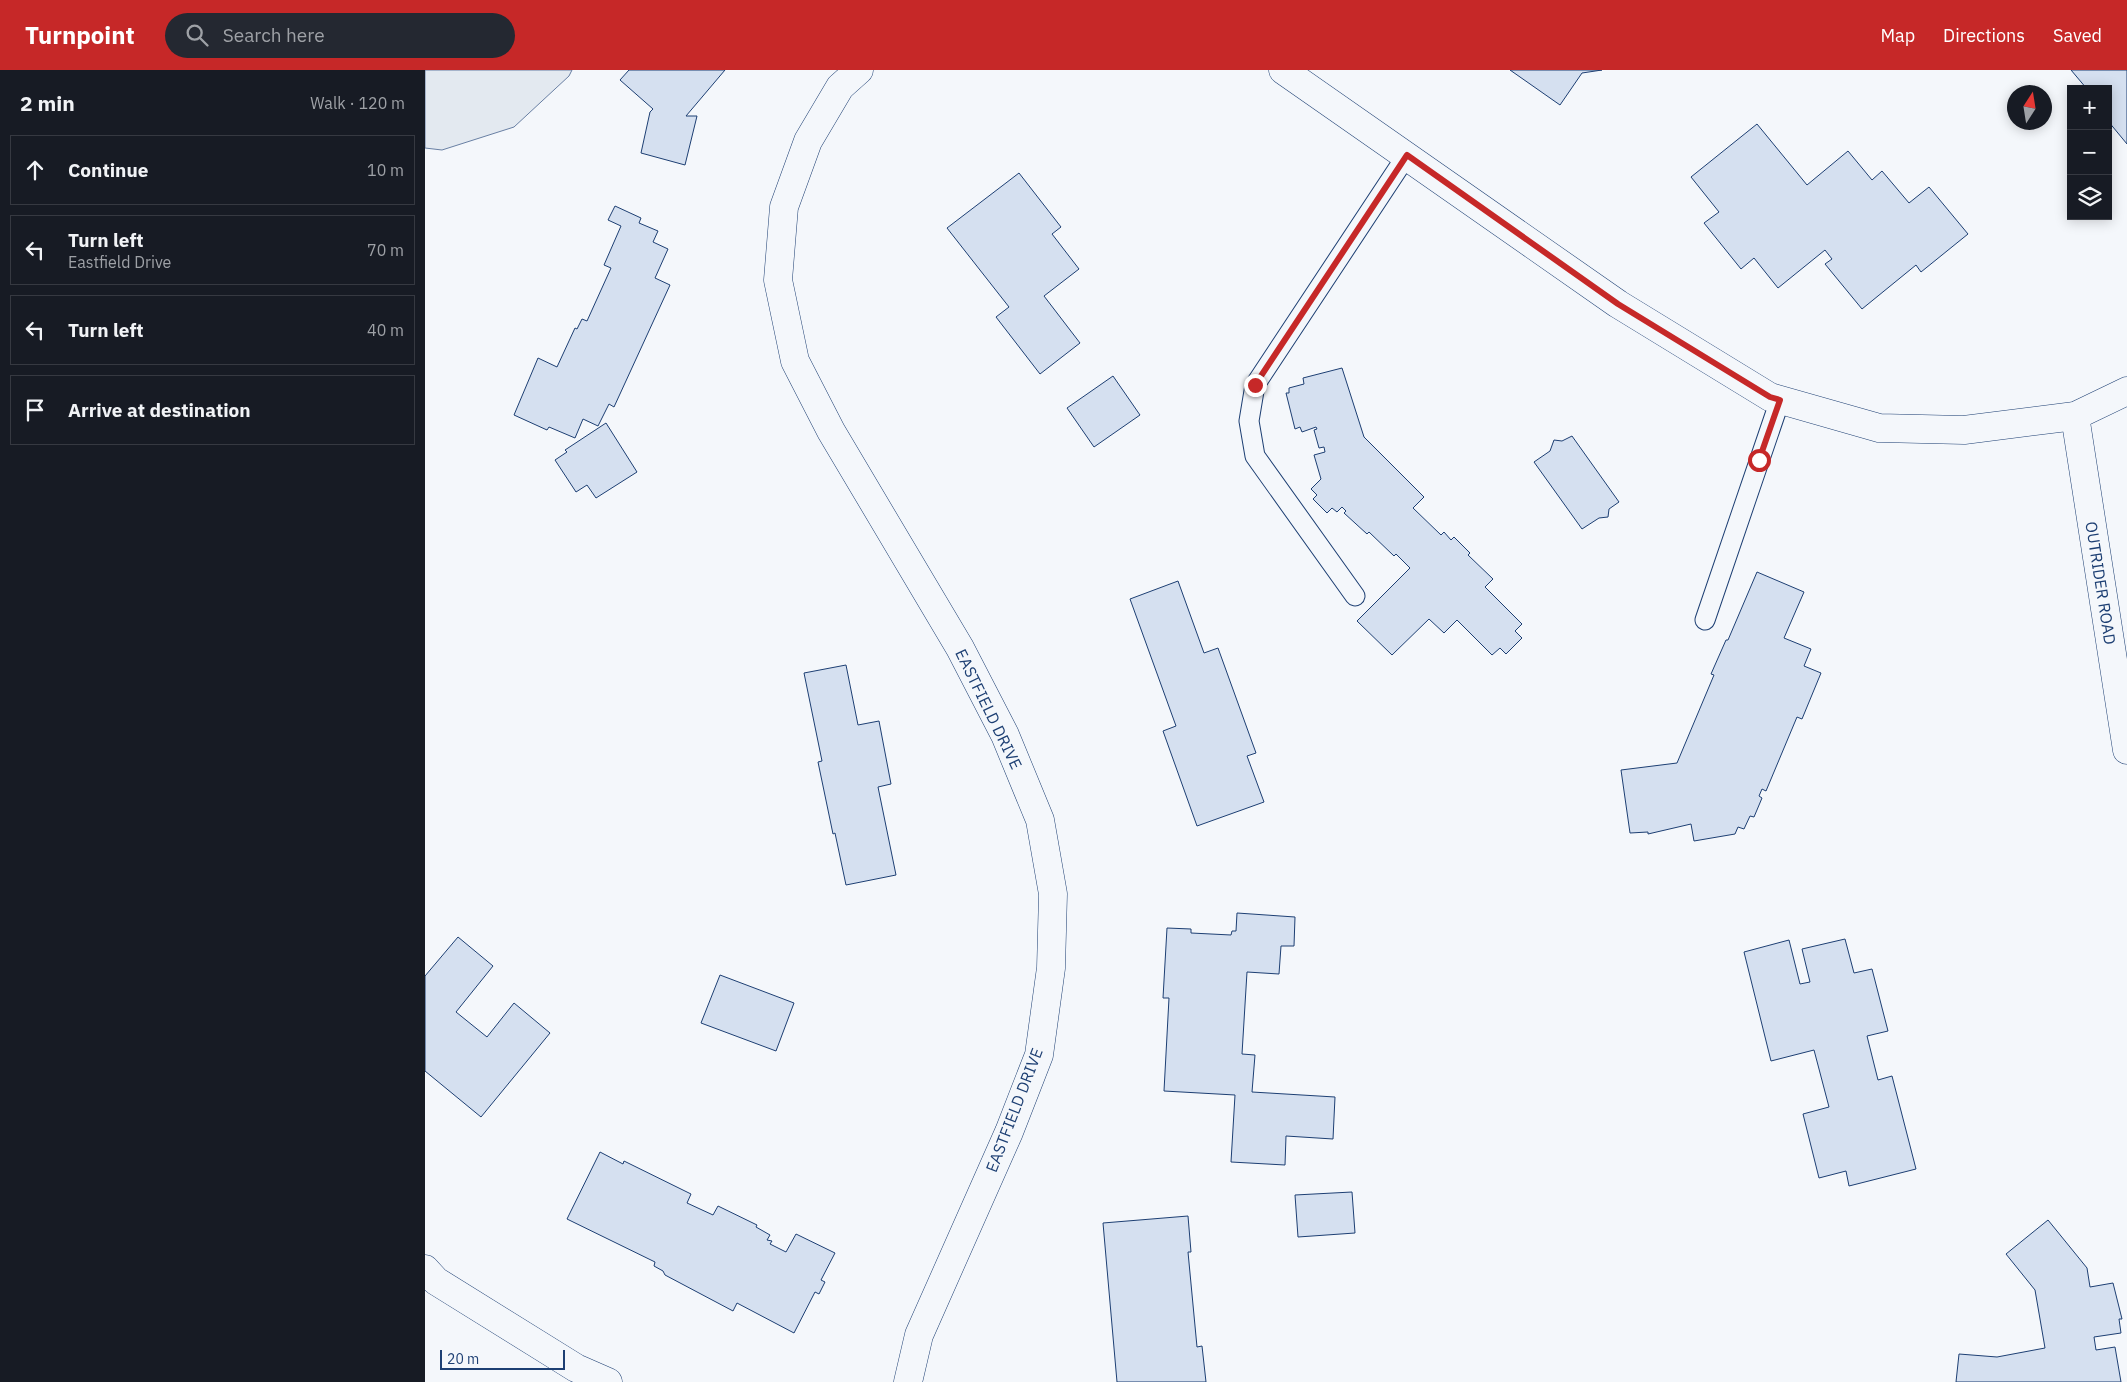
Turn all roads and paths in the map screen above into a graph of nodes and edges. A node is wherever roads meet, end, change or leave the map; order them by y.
1 (859, 70) edge
2 (1283, 70) edge
3 (1407, 155) junction
4 (2127, 391) edge
5 (1780, 400) junction
6 (2075, 416) junction
7 (1355, 596) dead end
8 (1705, 620) dead end
9 (2127, 750) edge
10 (425, 1269) edge
11 (608, 1382) edge
12 (908, 1382) edge

1 - 12 street, EASTFIELD DRIVE
2 - 3 street
3 - 5 street
3 - 7 lane
4 - 6 street
5 - 6 street
5 - 8 lane
6 - 9 street, OUTRIDER ROAD
10 - 11 street

